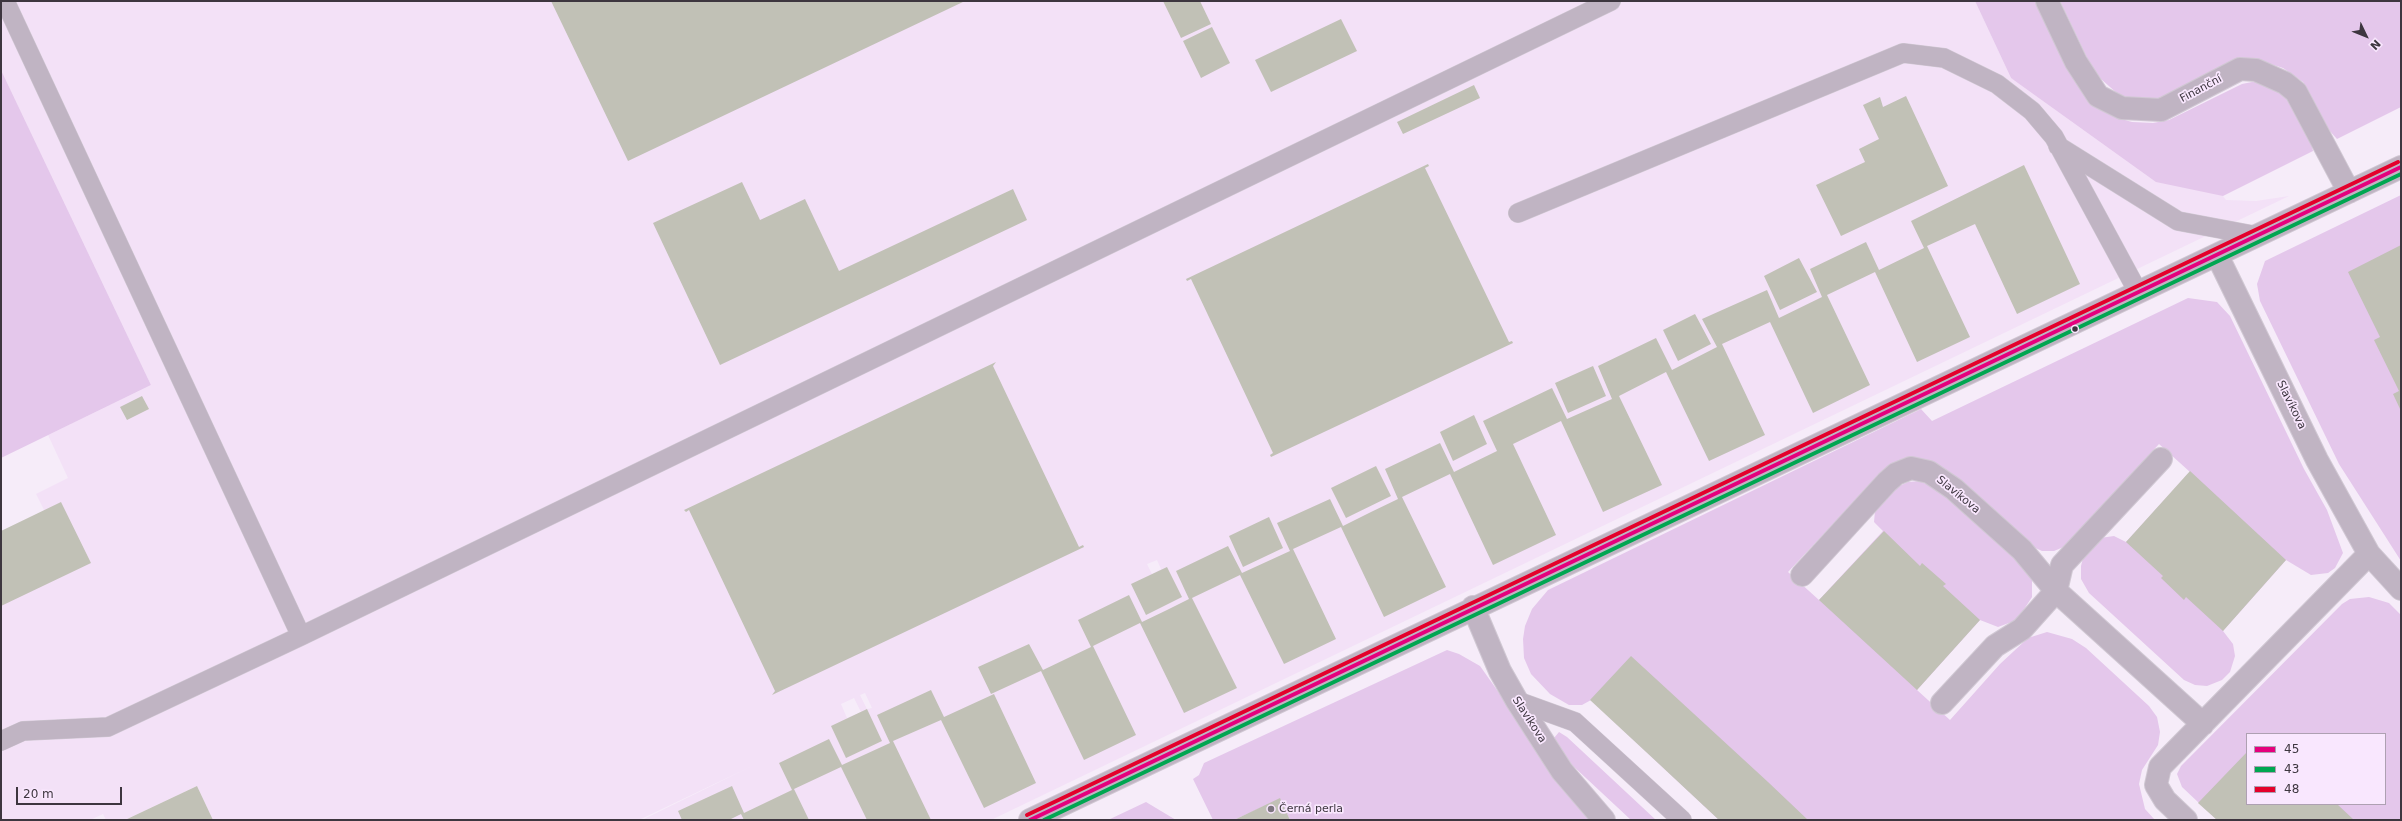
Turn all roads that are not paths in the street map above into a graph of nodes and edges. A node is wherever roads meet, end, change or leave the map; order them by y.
1 (5, 1) edge
2 (1611, 1) edge
3 (2047, 1) edge
4 (2058, 146) junction
5 (2401, 167) edge
6 (2349, 192) junction
7 (1518, 213) dead end
8 (2258, 236) junction
9 (2217, 255) junction
10 (2138, 292) junction
11 (2160, 459) dead end
12 (2369, 554) junction
13 (1802, 575) dead end
14 (2401, 589) edge
15 (2056, 591) junction
16 (1473, 607) junction
17 (301, 636) junction
18 (1517, 701) junction
19 (1942, 703) dead end
20 (2203, 724) junction
21 (1, 742) edge
22 (1030, 820) edge
23 (1604, 820) edge
24 (1682, 820) edge
25 (2186, 820) edge

1 - 17 lane
2 - 17 lane
3 - 6 street, Finanční
4 - 7 lane
4 - 8 lane
4 - 10 lane
5 - 6 street
6 - 8 street
8 - 9 street
9 - 10 street
9 - 12 street, Slavíkova
10 - 16 street
11 - 15 street
12 - 14 street, Slavíkova
12 - 20 street
13 - 15 street, Slavíkova
15 - 19 street
15 - 20 street, Slavíkova
16 - 18 street, Slavíkova
16 - 22 street
17 - 21 lane
18 - 23 street, Slavíkova
18 - 24 lane
20 - 25 street

